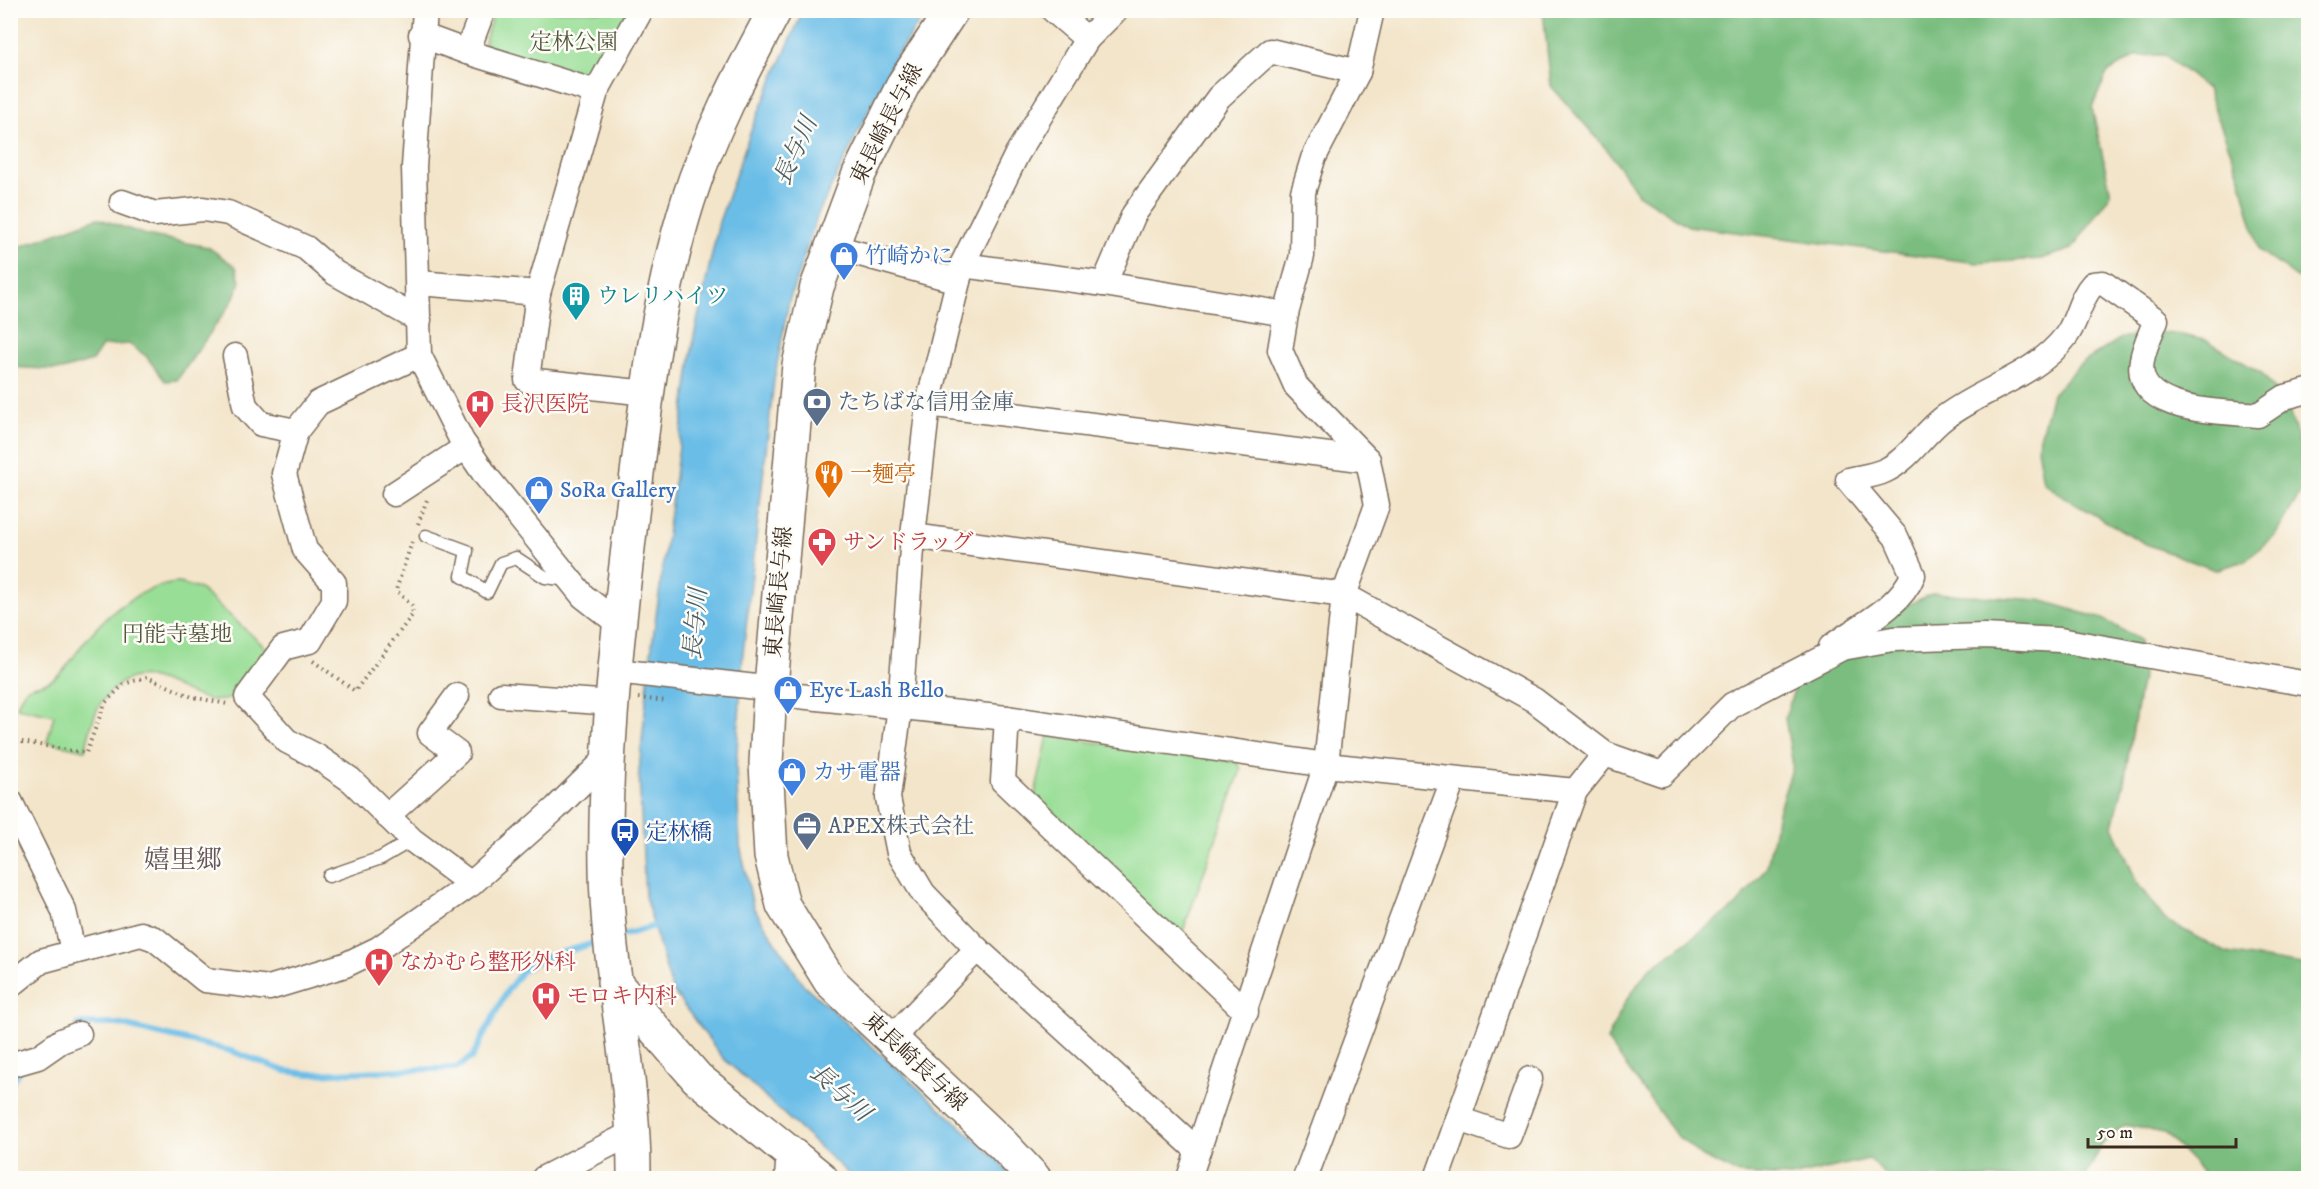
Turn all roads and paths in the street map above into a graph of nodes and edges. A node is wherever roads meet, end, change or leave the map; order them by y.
1 (483, 10) edge
2 (640, 10) edge
3 (775, 10) edge
4 (952, 10) edge
5 (1053, 10) edge
6 (1116, 10) edge
7 (1372, 10) edge
8 (419, 18) edge
9 (1087, 39) junction
10 (467, 52) junction
11 (1358, 72) junction
12 (596, 92) junction
13 (122, 202) dead end
14 (831, 246) junction
15 (960, 273) junction
16 (419, 283) junction
17 (1104, 284) junction
18 (538, 292) junction
19 (1286, 314) junction
20 (419, 320) junction
21 (419, 355) junction
22 (235, 356) dead end
23 (2308, 391) edge
24 (647, 393) junction
25 (928, 404) junction
26 (296, 431) junction
27 (466, 447) junction
28 (1368, 460) junction
29 (440, 465) junction
30 (394, 494) dead end
31 (421, 533) joint
32 (914, 536) junction
33 (413, 540) dead end
34 (570, 580) junction
35 (1344, 596) junction
36 (619, 624) junction
37 (302, 643) junction
38 (1803, 669) junction
39 (625, 673) junction
40 (2308, 684) edge
41 (763, 690) junction
42 (501, 695) dead end
43 (457, 696) dead end
44 (247, 697) junction
45 (613, 704) junction
46 (900, 706) junction
47 (1007, 718) junction
48 (10, 740) edge
49 (1605, 754) junction
50 (610, 755) junction
51 (1326, 765) junction
52 (1453, 780) junction
53 (1575, 791) junction
54 (10, 801) edge
55 (387, 816) junction
56 (412, 840) junction
57 (329, 876) dead end
58 (471, 884) junction
59 (977, 949) junction
60 (73, 951) junction
61 (614, 982) junction
62 (10, 986) edge
63 (1245, 1012) junction
64 (79, 1034) dead end
65 (890, 1040) junction
66 (10, 1065) edge
67 (1530, 1080) dead end
68 (1458, 1119) junction
69 (634, 1132) junction
70 (1198, 1151) junction
71 (788, 1165) edge
72 (544, 1179) edge
73 (634, 1179) edge
74 (821, 1179) edge
75 (1034, 1179) edge
76 (1189, 1179) edge
77 (1305, 1179) edge
78 (1437, 1179) edge

1 - 10 street
2 - 12 street
3 - 24 street
4 - 14 street, 東長崎長与線
5 - 9 street
6 - 9 street
7 - 11 street
8 - 10 street
8 - 16 street
9 - 15 street
10 - 12 street
11 - 17 street
11 - 19 street
12 - 18 street
13 - 20 street
14 - 15 street
14 - 41 street, 東長崎長与線
15 - 17 street
15 - 25 street
16 - 18 street
16 - 20 street
17 - 19 street
18 - 24 street
19 - 28 street
20 - 21 street
21 - 26 street
21 - 27 street
22 - 26 street
23 - 38 street
24 - 36 street
25 - 28 street
25 - 32 street
26 - 37 street
27 - 29 street
27 - 34 street
28 - 35 street
29 - 30 street
29 - 31 path
31 - 34 lane
32 - 35 street
32 - 46 street
33 - 37 path
34 - 36 street
35 - 49 street
35 - 51 street
36 - 39 street
37 - 44 street
38 - 40 street
38 - 49 street
39 - 41 street
39 - 45 street
41 - 46 street
41 - 65 street, 東長崎長与線
42 - 45 street
43 - 55 street
44 - 48 path
44 - 55 street
45 - 50 street
46 - 47 street
46 - 59 street
47 - 51 street
47 - 63 street
49 - 53 street
50 - 58 street
50 - 61 street
51 - 52 street
51 - 63 street
52 - 53 street
52 - 77 street
53 - 68 street
54 - 60 street
55 - 56 street
56 - 57 lane
56 - 58 street
58 - 60 street
59 - 65 street
59 - 70 street
60 - 62 street
61 - 69 street
61 - 71 street
63 - 70 street
64 - 66 street
65 - 75 street, 東長崎長与線
67 - 68 street
68 - 78 street
69 - 72 street
69 - 73 street
70 - 76 street
71 - 74 street

